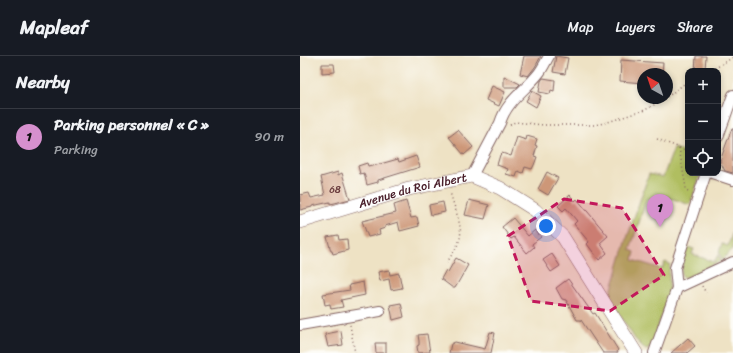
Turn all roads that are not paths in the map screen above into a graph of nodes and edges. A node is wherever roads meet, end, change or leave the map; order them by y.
1 (549, 56) edge
2 (733, 95) edge
3 (721, 129) edge
4 (472, 176) junction
5 (705, 176) edge
6 (721, 176) edge
7 (733, 180) edge
8 (300, 222) edge
9 (733, 262) edge
10 (678, 288) junction
11 (380, 311) dead end
12 (300, 325) edge
13 (636, 353) edge
14 (654, 353) edge

1 - 4 street
2 - 3 street
4 - 8 main road, Avenue du Roi Albert
4 - 13 main road, Avenue du Roi Albert
5 - 10 street
6 - 7 street
9 - 10 street
10 - 14 street
11 - 12 street

